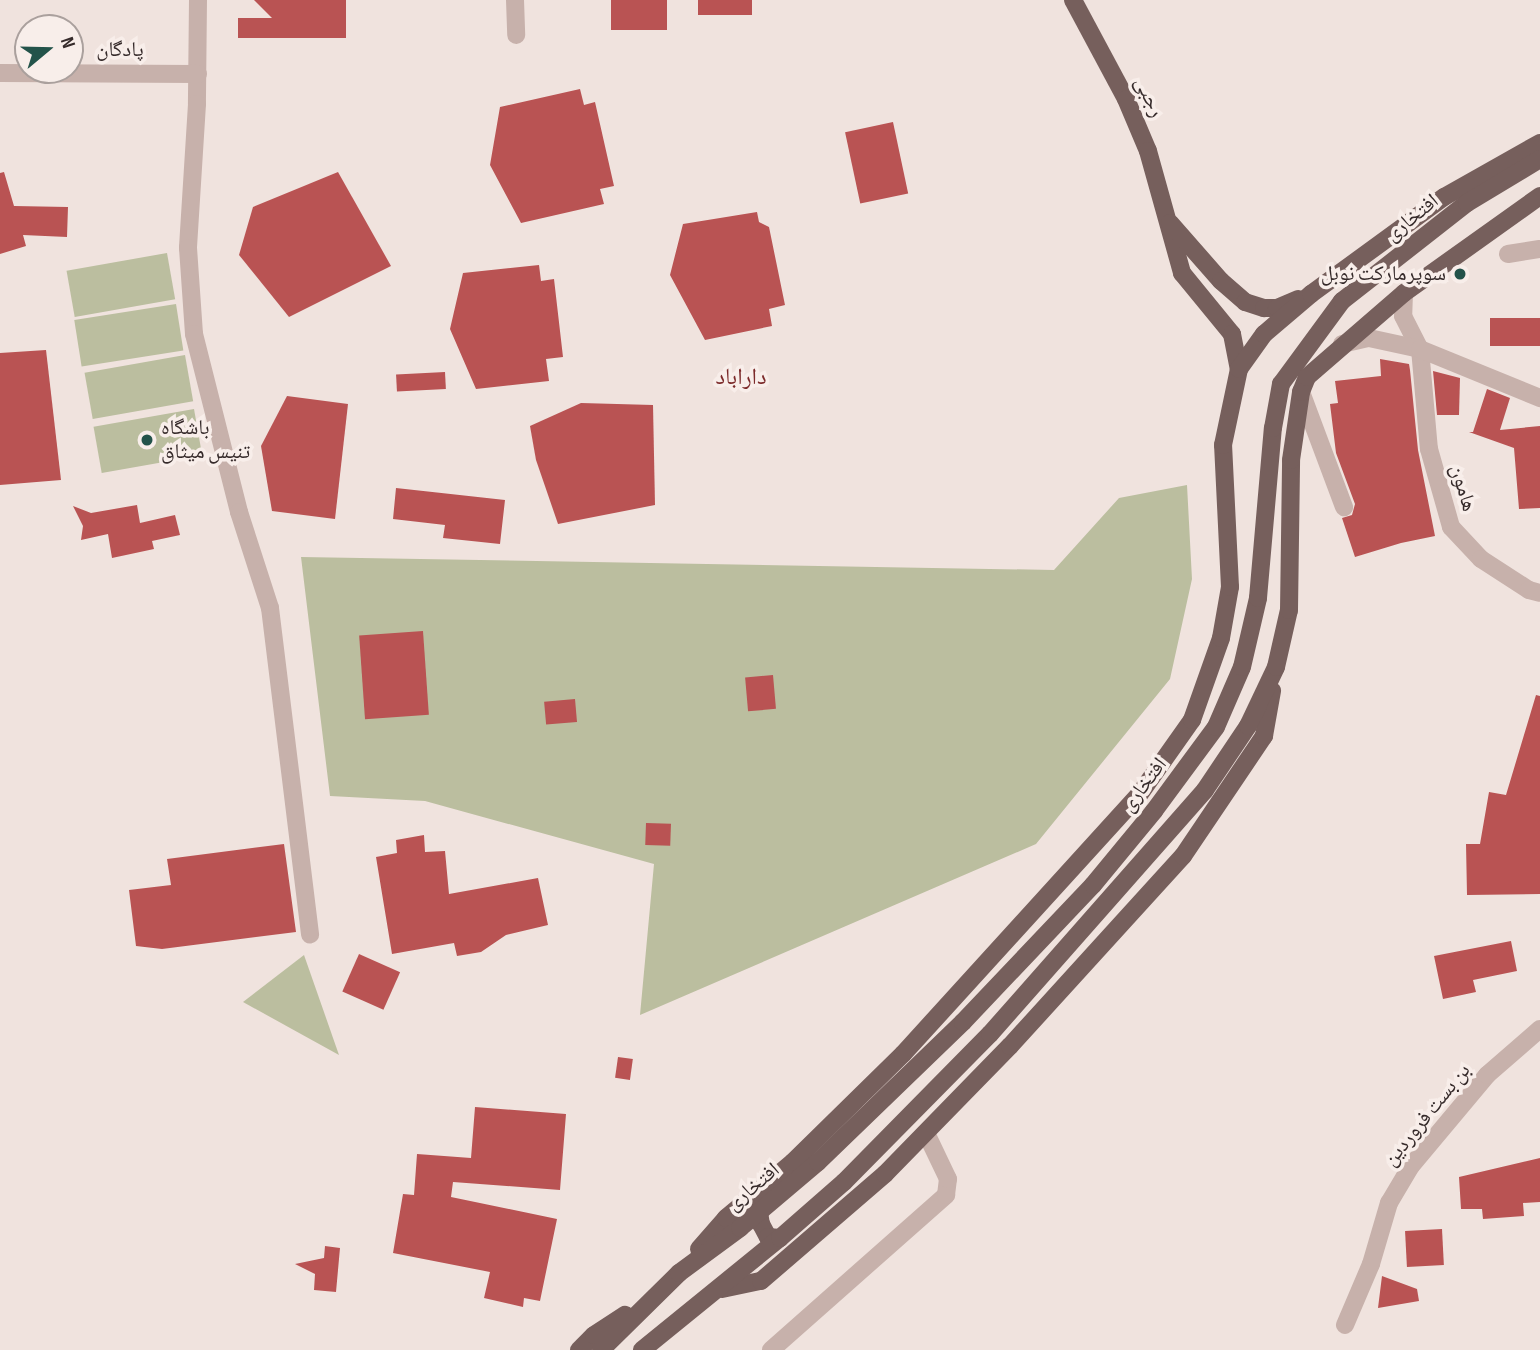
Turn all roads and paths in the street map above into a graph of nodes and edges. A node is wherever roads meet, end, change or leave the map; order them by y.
1 (198, 0) edge
2 (516, 0) edge
3 (1073, 0) edge
4 (516, 35) dead end
5 (0, 73) edge
6 (198, 74) junction
7 (1540, 143) edge
8 (1540, 159) edge
9 (1540, 196) edge
10 (1167, 219) junction
11 (1540, 250) edge
12 (1508, 254) dead end
13 (1404, 293) junction
14 (1311, 294) junction
15 (1342, 344) junction
16 (1420, 349) junction
17 (1238, 369) junction
18 (1301, 392) junction
19 (1540, 398) edge
20 (1344, 507) dead end
21 (1540, 593) edge
22 (1276, 667) junction
23 (310, 935) dead end
24 (1540, 1029) edge
25 (927, 1135) junction
26 (759, 1212) junction
27 (780, 1238) junction
28 (679, 1273) junction
29 (717, 1290) junction
30 (643, 1305) junction
31 (1345, 1325) dead end
32 (579, 1350) edge
33 (601, 1350) edge
34 (642, 1350) edge
35 (771, 1350) edge

1 - 6 street
2 - 4 street
3 - 10 main road, رجبی
5 - 6 street, پادگان
6 - 23 street
7 - 14 main road
8 - 26 main road, افتخاری
9 - 13 main road
10 - 14 main road, رجبی
10 - 17 main road, رجبی
11 - 12 street
13 - 15 main road
13 - 16 street
14 - 17 main road
15 - 16 street
15 - 18 main road
16 - 19 street
16 - 21 street, هامون
17 - 28 main road
18 - 20 street
18 - 22 main road
22 - 25 main road
22 - 27 main road
24 - 31 street, بن بست فروردین
25 - 29 main road
25 - 35 street
26 - 27 main road
26 - 28 main road, افتخاری
27 - 29 main road
28 - 30 main road, افتخاری
29 - 34 main road
30 - 32 main road
30 - 33 main road, افتخاری

